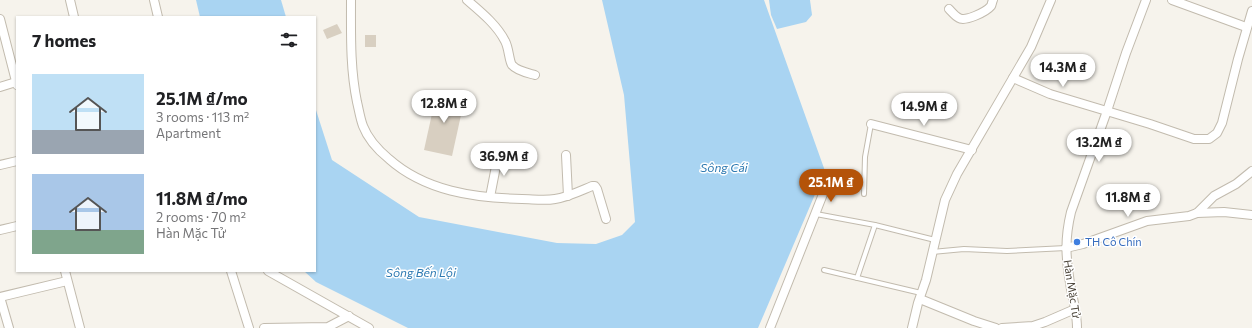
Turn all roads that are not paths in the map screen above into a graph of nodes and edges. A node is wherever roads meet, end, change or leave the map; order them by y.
1 (70, 0) edge
2 (154, 0) edge
3 (351, 0) edge
4 (467, 0) edge
5 (993, 0) edge
6 (1051, 0) edge
7 (1146, 0) edge
8 (1172, 0) edge
9 (950, 9) dead end
10 (1252, 11) edge
11 (74, 16) edge
12 (158, 16) edge
13 (0, 19) edge
14 (1246, 27) junction
15 (535, 75) dead end
16 (1013, 78) junction
17 (16, 79) edge
18 (16, 83) edge
19 (0, 87) edge
20 (1107, 111) junction
21 (871, 124) joint
22 (510, 149) dead end
23 (972, 150) junction
24 (566, 155) dead end
25 (16, 161) edge
26 (0, 165) edge
27 (1252, 171) edge
28 (827, 184) dead end
29 (864, 194) dead end
30 (568, 196) junction
31 (490, 197) junction
32 (1197, 212) junction
33 (816, 214) junction
34 (1252, 215) edge
35 (606, 219) dead end
36 (875, 225) junction
37 (16, 226) edge
38 (0, 230) edge
39 (935, 240) junction
40 (1066, 248) junction
41 (932, 252) junction
42 (824, 270) dead end
43 (65, 272) edge
44 (231, 272) edge
45 (270, 272) edge
46 (857, 278) junction
47 (67, 281) junction
48 (921, 296) junction
49 (0, 297) edge
50 (1075, 309) junction
51 (349, 316) junction
52 (328, 327) edge
53 (9, 328) edge
54 (80, 328) edge
55 (249, 328) edge
56 (264, 328) edge
57 (369, 328) edge
58 (770, 328) edge
59 (912, 328) edge
60 (996, 328) edge
61 (1002, 328) edge
62 (1077, 328) edge

1 - 11 street
2 - 12 street
3 - 31 street
4 - 15 street
5 - 9 street
6 - 16 street
7 - 20 street, Hàn Mặc Tử
8 - 14 street
10 - 14 street
13 - 17 street
14 - 20 street
16 - 20 street
16 - 23 street
18 - 19 street
20 - 40 street, Hàn Mặc Tử
21 - 23 street
21 - 29 lane
22 - 31 street
23 - 39 street
24 - 30 street
25 - 26 street
27 - 32 street
28 - 33 street
30 - 31 street
30 - 35 street
32 - 34 street
32 - 40 street
33 - 36 lane
33 - 58 street
36 - 39 lane
36 - 46 lane
37 - 38 street
39 - 41 street
40 - 41 lane
40 - 50 street, Hàn Mặc Tử
41 - 48 street
42 - 46 lane
43 - 47 street
44 - 55 street
45 - 51 street
46 - 48 lane
47 - 49 street
47 - 54 street
48 - 59 street
48 - 60 street
49 - 53 street
50 - 61 street
50 - 62 street, Hàn Mặc Tử
51 - 52 street
51 - 57 street
52 - 56 street

